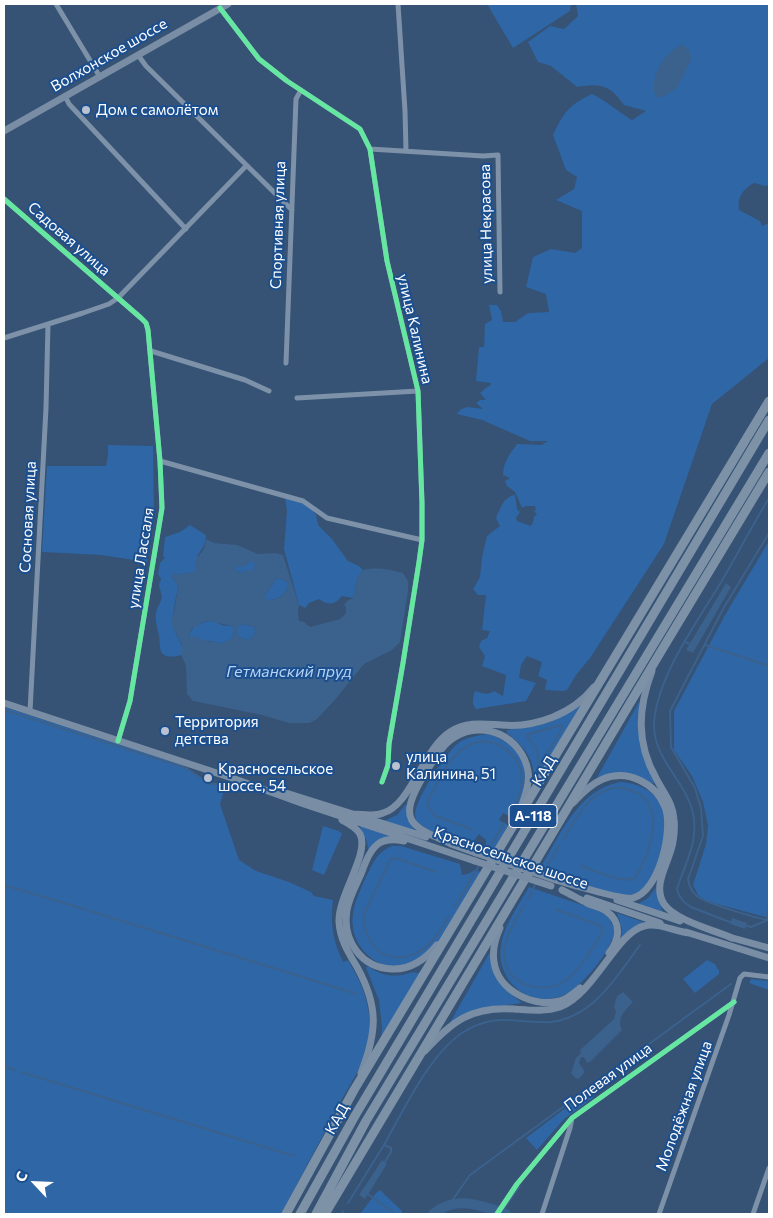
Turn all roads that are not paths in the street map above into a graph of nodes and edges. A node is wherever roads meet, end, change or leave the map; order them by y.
1 (56, 4) edge
2 (228, 4) edge
3 (398, 4) edge
4 (220, 8) junction
5 (138, 55) junction
6 (100, 76) junction
7 (301, 90) junction
8 (65, 96) junction
9 (4, 131) edge
10 (370, 149) junction
11 (406, 152) junction
12 (246, 166) junction
13 (4, 199) edge
14 (292, 210) junction
15 (186, 229) junction
16 (500, 292) dead end
17 (118, 298) junction
18 (48, 324) junction
19 (4, 338) edge
20 (151, 351) junction
21 (286, 363) dead end
22 (269, 391) dead end
23 (418, 391) junction
24 (297, 398) dead end
25 (769, 401) edge
26 (769, 419) edge
27 (769, 453) edge
28 (160, 461) junction
29 (769, 472) edge
30 (709, 501) junction
31 (422, 540) junction
32 (620, 650) junction
33 (660, 652) junction
34 (4, 703) edge
35 (30, 711) junction
36 (118, 741) junction
37 (245, 782) junction
38 (382, 782) dead end
39 (304, 804) junction
40 (566, 811) junction
41 (353, 814) junction
42 (520, 814) junction
43 (454, 845) junction
44 (430, 846) junction
45 (573, 885) junction
46 (562, 890) junction
47 (515, 895) junction
48 (455, 920) junction
49 (689, 933) junction
50 (732, 938) junction
51 (769, 948) edge
52 (769, 958) edge
53 (769, 977) edge
54 (734, 1002) junction
55 (412, 1067) junction
56 (354, 1090) junction
57 (572, 1118) junction
58 (769, 1168) edge
59 (286, 1214) edge
60 (300, 1214) edge
61 (316, 1214) edge
62 (325, 1214) edge
63 (497, 1214) edge
64 (542, 1214) edge
65 (659, 1214) edge
66 (753, 1214) edge

1 - 6 street
2 - 4 main road, Волхонское шоссе
3 - 11 street
4 - 5 main road, Волхонское шоссе
4 - 7 street, улица Калинина
5 - 6 main road, Волхонское шоссе
5 - 12 street
6 - 8 main road, Волхонское шоссе
7 - 10 street, улица Калинина
7 - 14 street, Спортивная улица
8 - 9 main road, Волхонское шоссе
8 - 15 street
10 - 11 street
10 - 23 street, улица Калинина
11 - 16 street, улица Некрасова
12 - 14 street
12 - 15 street
13 - 17 street, Садовая улица
14 - 21 street, Спортивная улица
15 - 17 street
17 - 18 street
17 - 20 street, улица Лассаля
18 - 19 street
18 - 35 street, Сосновая улица
20 - 22 street
20 - 28 street, улица Лассаля
23 - 24 street
23 - 31 street, улица Калинина
25 - 30 highway
26 - 30 highway
26 - 60 highway, КАД / А-118
27 - 61 highway, КАД / А-118
28 - 31 street
28 - 36 street, улица Лассаля
29 - 33 highway
30 - 32 highway
31 - 38 street, улица Калинина
32 - 41 main road
32 - 42 highway
33 - 40 highway
33 - 50 main road
34 - 35 main road, Красносельское шоссе
35 - 36 main road, Красносельское шоссе
36 - 37 main road, Красносельское шоссе
37 - 39 main road, Красносельское шоссе
37 - 41 main road, Красносельское шоссе
39 - 44 main road, Красносельское шоссе
39 - 56 main road
40 - 45 main road
40 - 47 highway
41 - 43 main road, Красносельское шоссе
42 - 43 main road
42 - 48 highway
43 - 45 main road, Красносельское шоссе, bridge
44 - 46 main road, Красносельское шоссе, bridge
44 - 48 main road
45 - 50 main road, Красносельское шоссе
46 - 47 main road
46 - 49 main road, Красносельское шоссе
47 - 55 highway
48 - 56 highway
49 - 52 main road, Красносельское шоссе
49 - 55 main road
50 - 51 main road, Красносельское шоссе
53 - 54 street, Молодёжная улица
54 - 57 street, Полевая улица
54 - 65 street, Молодёжная улица
55 - 62 highway
56 - 59 highway
57 - 63 street, Полевая улица
57 - 64 street, Полевая улица
58 - 66 street

